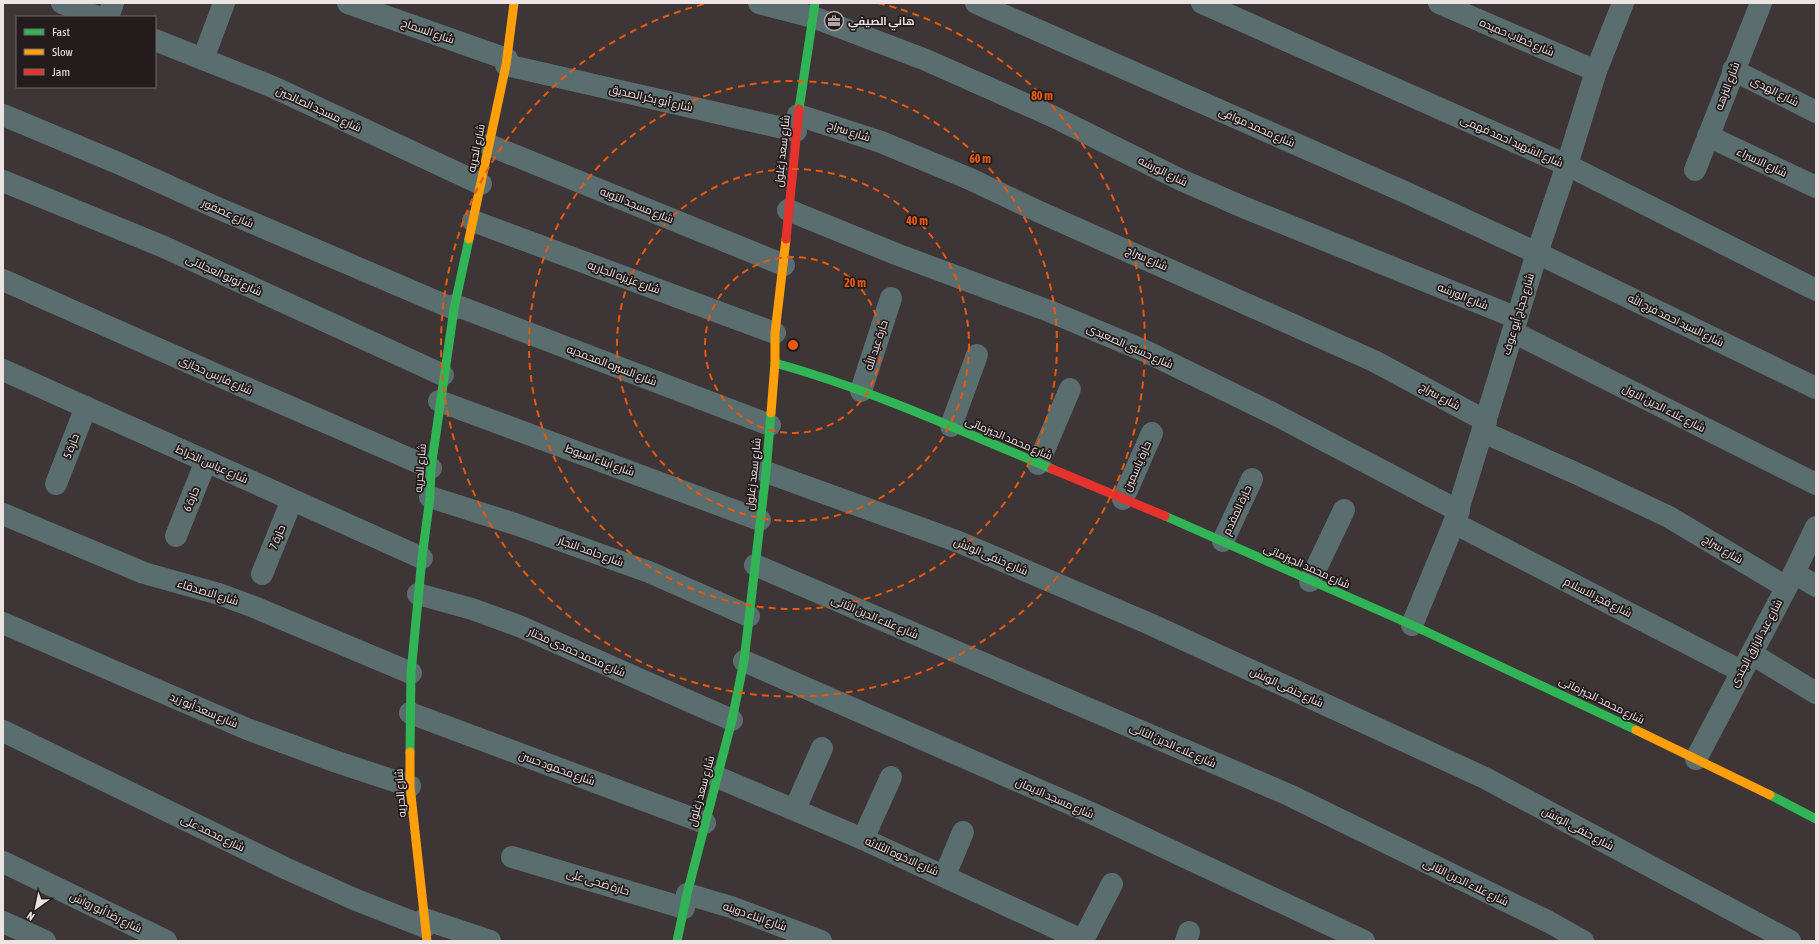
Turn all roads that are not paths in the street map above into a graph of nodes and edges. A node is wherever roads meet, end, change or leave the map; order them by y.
1 (62, 3) edge
2 (113, 3) edge
3 (224, 3) edge
4 (348, 3) edge
5 (514, 3) edge
6 (759, 3) edge
7 (976, 3) edge
8 (1202, 3) edge
9 (1439, 3) edge
10 (1623, 3) edge
11 (1761, 3) edge
12 (814, 10) edge
13 (95, 16) edge
14 (108, 16) edge
15 (156, 40) edge
16 (203, 59) junction
17 (507, 62) junction
18 (1733, 70) junction
19 (1596, 71) junction
20 (1816, 112) edge
21 (3, 115) edge
22 (797, 123) junction
23 (1708, 136) junction
24 (489, 145) junction
25 (1567, 165) junction
26 (1695, 170) dead end
27 (3, 181) edge
28 (481, 184) junction
29 (1816, 187) edge
30 (788, 210) junction
31 (473, 221) junction
32 (1537, 253) junction
33 (784, 265) junction
34 (3, 280) edge
35 (1816, 290) edge
36 (891, 298) dead end
37 (454, 307) junction
38 (1515, 325) junction
39 (775, 334) junction
40 (977, 355) dead end
41 (775, 364) junction
42 (3, 370) edge
43 (443, 375) junction
44 (1816, 388) edge
45 (1070, 389) dead end
46 (861, 391) junction
47 (439, 401) junction
48 (86, 407) junction
49 (770, 425) junction
50 (951, 426) junction
51 (1485, 427) junction
52 (1152, 433) dead end
53 (206, 461) junction
54 (1038, 464) junction
55 (431, 468) junction
56 (766, 472) junction
57 (1252, 479) dead end
58 (56, 484) dead end
59 (1816, 484) edge
60 (430, 497) junction
61 (1123, 499) junction
62 (292, 500) junction
63 (1344, 510) dead end
64 (3, 514) edge
65 (1457, 517) junction
66 (760, 520) junction
67 (1816, 527) edge
68 (176, 536) dead end
69 (1222, 541) junction
70 (422, 558) junction
71 (755, 565) junction
72 (262, 574) dead end
73 (1790, 580) junction
74 (1310, 581) junction
75 (1816, 586) edge
76 (418, 594) junction
77 (749, 616) junction
78 (3, 623) edge
79 (1412, 625) junction
80 (744, 660) junction
81 (1746, 663) junction
82 (411, 673) junction
83 (1816, 693) edge
84 (410, 713) junction
85 (732, 720) junction
86 (3, 731) edge
87 (822, 748) dead end
88 (1696, 759) junction
89 (717, 777) junction
90 (891, 777) dead end
91 (410, 786) junction
92 (795, 809) junction
93 (1816, 819) edge
94 (705, 823) junction
95 (963, 832) dead end
96 (863, 839) junction
97 (512, 857) dead end
98 (3, 862) edge
99 (945, 875) junction
100 (1112, 884) dead end
101 (686, 901) junction
102 (3, 922) edge
103 (425, 929) edge
104 (45, 941) edge
105 (166, 941) edge
106 (490, 941) edge
107 (677, 941) edge
108 (821, 941) edge
109 (1083, 941) edge
110 (1364, 941) edge
111 (1583, 941) edge
112 (1790, 941) edge

1 - 13 street
2 - 14 street
3 - 16 street
4 - 17 street, شارع السماح
5 - 17 street, شارع الحريه
6 - 12 street, شارع الورشه
7 - 32 street, شارع محمد موافى
8 - 25 street, شارع الشهيد احمد فهمى
9 - 19 street, شارع خطاب حميده
10 - 19 street, شارع حجاج أبو عوف
11 - 18 street, شارع النزهه
12 - 22 street, شارع سعد زغلول
12 - 38 street, شارع الورشه
15 - 16 street, شارع مسجد الصالحين
16 - 28 street, شارع مسجد الصالحين
17 - 22 street, شارع أبو بكر الصديق
17 - 24 street, شارع الحريه
18 - 20 street, شارع الهدى
18 - 23 street, شارع النزهه
19 - 25 street, شارع حجاج أبو عوف
21 - 37 street, شارع عصفور
22 - 30 street, شارع سعد زغلول
22 - 51 street, شارع سراج
23 - 26 street, شارع النزهه
23 - 29 street, شارع الاسراء
24 - 28 street, شارع الحريه
24 - 33 street, شارع مسجد التوبه
25 - 32 street, شارع حجاج أبو عوف
25 - 35 street, شارع الشهيد احمد فهمى
27 - 43 street, شارع توتو العجلاتى
28 - 31 street, شارع الحريه
30 - 33 street, شارع سعد زغلول
30 - 65 street, شارع حسنى الصعيدى
31 - 37 street, شارع الحريه
31 - 39 street, شارع عزيزه الجاريه
32 - 38 street, شارع حجاج أبو عوف
32 - 44 street, شارع السيد احمد فرج الله
33 - 39 street, شارع سعد زغلول
34 - 55 street, شارع فارس حجازى
36 - 46 street, حارة عبد الله
37 - 43 street, شارع الحريه
37 - 49 street, شارع السيره المحمديه
38 - 51 street, شارع حجاج أبو عوف
38 - 59 street, شارع علاء الدين الاول
39 - 41 street, شارع سعد زغلول
40 - 50 street
41 - 46 street, شارع محمد الجيزماتى
41 - 49 street, شارع سعد زغلول
42 - 48 street, شارع عباس الخراط
43 - 47 street, شارع الحريه
45 - 54 street
46 - 50 street, شارع محمد الجيزماتى
47 - 55 street, شارع الحريه
47 - 66 street, شارع ابناء اسيوط
48 - 53 street, شارع عباس الخراط
48 - 58 street, حارة 5
49 - 56 street, شارع سعد زغلول
50 - 54 street, شارع محمد الجيزماتى
51 - 65 street, شارع حجاج أبو عوف
51 - 73 street, شارع سراج
52 - 61 street, حارة ياسمين
53 - 62 street, شارع عباس الخراط
53 - 68 street, حارة 6
54 - 61 street, شارع محمد الجيزماتى
55 - 60 street, شارع الحريه
56 - 66 street, شارع سعد زغلول
56 - 112 street, شارع حنفى الونش
57 - 69 street, حارة المقدم
60 - 70 street, شارع الحريه
60 - 77 street, شارع حامد النجار
61 - 69 street, شارع محمد الجيزماتى
62 - 70 street, شارع عباس الخراط
62 - 72 street, حارة 7
63 - 74 street
64 - 82 street, شارع الاصدقاء
65 - 79 street, شارع حجاج أبو عوف
65 - 81 street, شارع فجر الاسلام
66 - 71 street, شارع سعد زغلول
67 - 73 street, شارع عبد الرازق الجندى
69 - 74 street, شارع محمد الجيزماتى
70 - 76 street, شارع الحريه
71 - 77 street, شارع سعد زغلول
71 - 111 street, شارع علاء الدين الثانى
73 - 75 street, شارع سراج
73 - 81 street, شارع عبد الرازق الجندى
74 - 79 street, شارع محمد الجيزماتى
76 - 82 street, شارع الحريه
76 - 85 street, شارع محمد حمدى مختار
77 - 80 street, شارع سعد زغلول
78 - 91 street, شارع سعد أبو زيد
79 - 88 street, شارع محمد الجيزماتى
80 - 85 street, شارع سعد زغلول
80 - 110 street, شارع مسجد الايمان
81 - 83 street, شارع فجر الاسلام
81 - 88 street, شارع عبد الرازق الجندى
82 - 84 street, شارع الحريه
84 - 91 street, شارع الحريه
84 - 94 street, شارع محمود حسن
85 - 89 street, شارع سعد زغلول
86 - 103 street, شارع محمد على
87 - 92 street
88 - 93 street, شارع محمد الجيزماتى
89 - 92 street, شارع الاخوه الثلاثه
89 - 94 street, شارع سعد زغلول
90 - 96 street
91 - 103 street, شارع الحريه
92 - 96 street, شارع الاخوه الثلاثه
94 - 101 street, شارع سعد زغلول
95 - 99 street
96 - 99 street, شارع الاخوه الثلاثه
97 - 101 street, حارة ضحى على
98 - 105 street, شارع رضا أبو رواش
99 - 109 street, شارع الاخوه الثلاثه
100 - 109 street
101 - 107 street, شارع سعد زغلول
101 - 108 street, شارع ابناء دوينه
102 - 104 street
103 - 106 street, شارع محمد على

